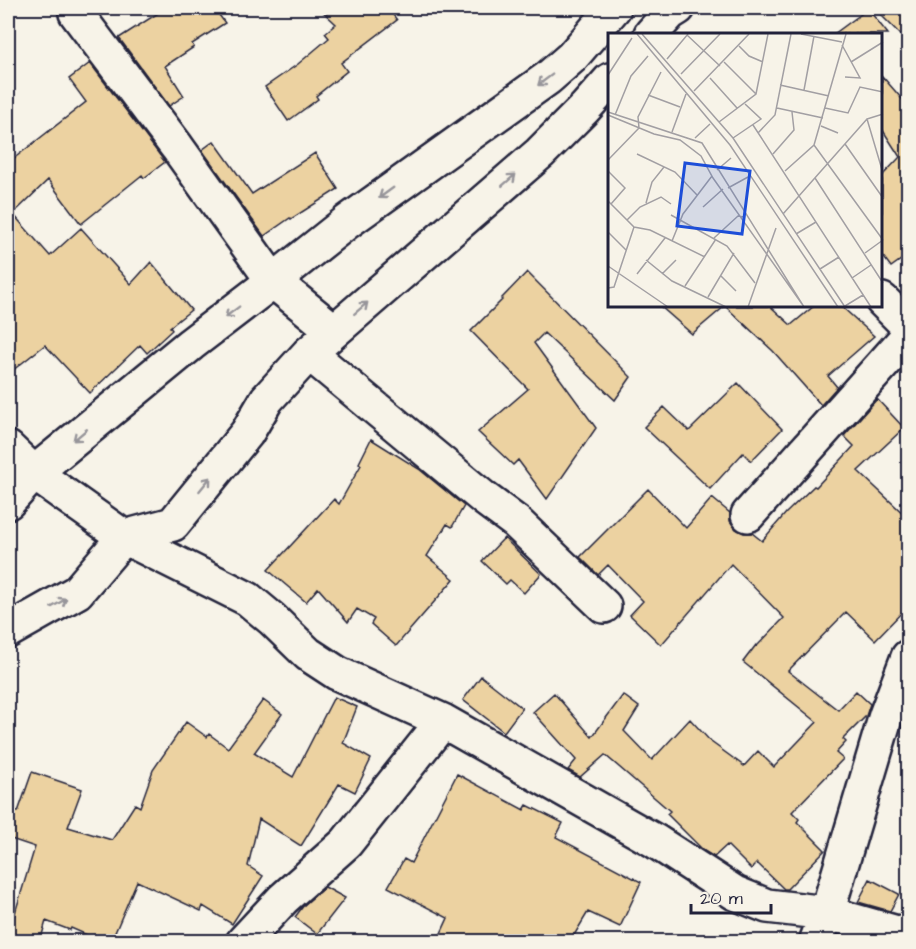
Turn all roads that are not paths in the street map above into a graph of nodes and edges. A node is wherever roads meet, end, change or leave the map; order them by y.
1 (614, 8) edge
2 (82, 15) dead end
3 (572, 57) junction
4 (608, 80) edge
5 (608, 86) edge
6 (598, 108) edge
7 (273, 281) junction
8 (883, 301) edge
9 (909, 326) edge
10 (334, 332) junction
11 (909, 336) edge
12 (309, 353) junction
13 (8, 448) edge
14 (34, 473) junction
15 (8, 502) edge
16 (748, 515) dead end
17 (173, 524) junction
18 (124, 537) junction
19 (208, 579) junction
20 (604, 606) dead end
21 (8, 631) edge
22 (909, 657) edge
23 (443, 721) junction
24 (821, 927) edge
25 (909, 936) edge
26 (243, 942) edge

1 - 3 street
2 - 7 street
3 - 4 street
3 -> 7 street
5 - 6 street
10 -> 6 street
7 - 10 street
7 -> 14 street
8 - 9 street
10 - 12 street
11 - 16 street
17 -> 12 street
12 - 20 street
13 - 14 street
14 - 15 street
14 - 18 street
17 - 18 street
17 - 19 street
18 - 19 street
21 -> 18 street
19 - 23 street
22 - 24 street
23 - 24 street
23 - 26 street
24 - 25 street

